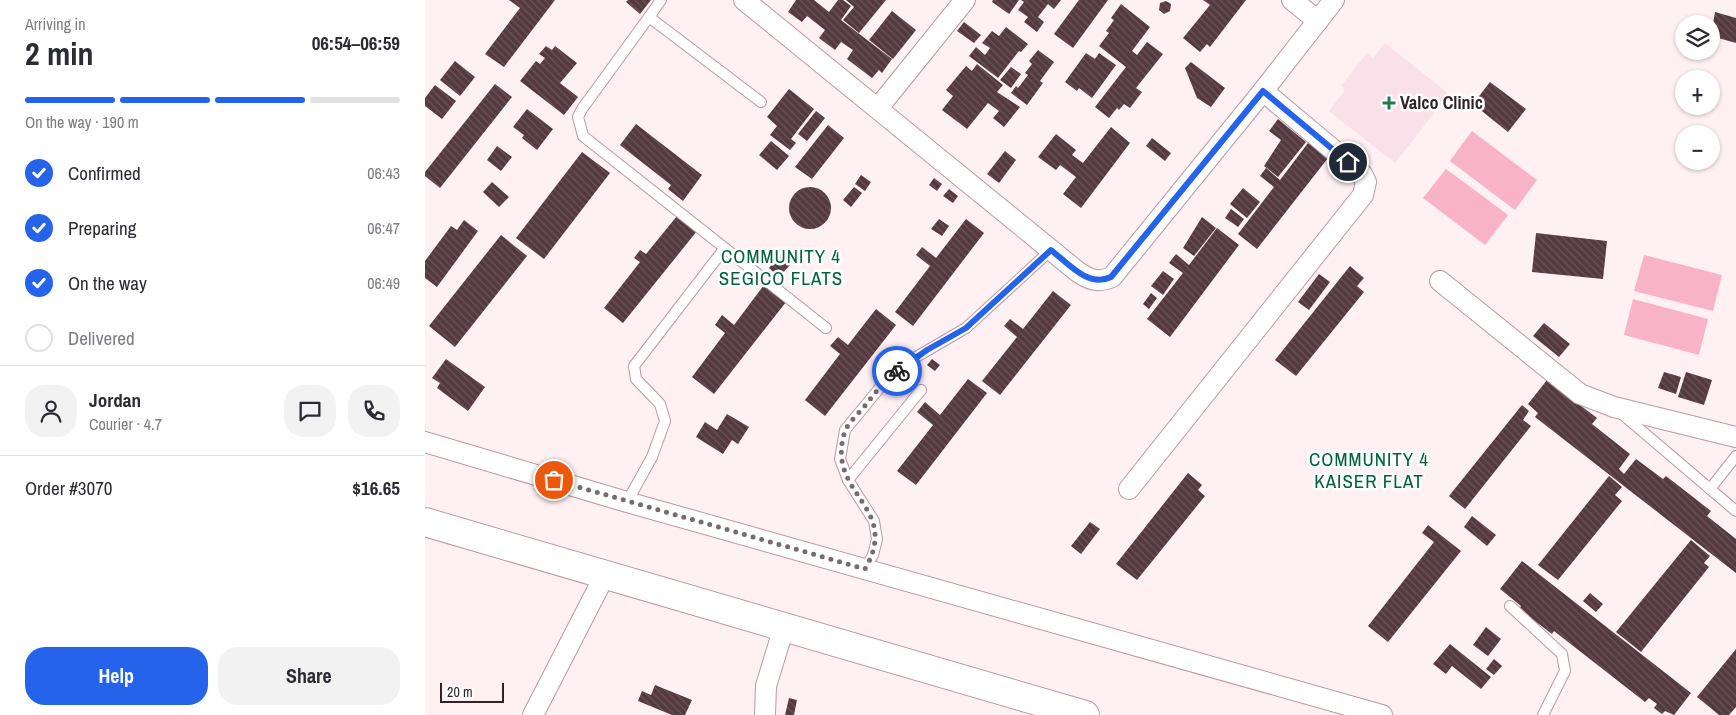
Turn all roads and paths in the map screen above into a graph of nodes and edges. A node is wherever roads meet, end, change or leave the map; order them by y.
1 (661, 0) edge
2 (744, 0) edge
3 (965, 0) edge
4 (1292, 0) edge
5 (1334, 0) edge
6 (649, 17) junction
7 (1318, 20) junction
8 (1263, 91) junction
9 (761, 102) dead end
10 (878, 108) junction
11 (724, 249) junction
12 (1051, 250) junction
13 (1440, 281) dead end
14 (826, 328) dead end
15 (921, 390) dead end
16 (1614, 407) junction
17 (1736, 437) edge
18 (425, 442) edge
19 (1736, 456) edge
20 (847, 480) junction
21 (1129, 489) dead end
22 (1710, 489) junction
23 (627, 502) junction
24 (1736, 512) edge
25 (425, 522) edge
26 (865, 569) junction
27 (605, 575) junction
28 (1510, 606) dead end
29 (783, 627) junction
30 (1328, 707) edge
31 (533, 715) edge
32 (765, 715) edge
33 (1085, 715) edge
34 (1382, 715) edge
35 (1543, 715) edge

1 - 6 lane
2 - 10 street
3 - 10 street
4 - 7 street
5 - 7 street
6 - 9 lane
6 - 11 lane
7 - 8 street
8 - 12 street
8 - 21 street
10 - 12 street
11 - 14 lane
11 - 23 lane
12 - 20 lane
13 - 16 street
15 - 20 lane
16 - 17 street
16 - 22 lane
18 - 23 street
19 - 22 lane
20 - 26 lane
22 - 24 lane
23 - 26 street
25 - 27 main road
26 - 30 street
27 - 29 main road
27 - 31 street
28 - 35 lane
29 - 32 street
29 - 33 main road
30 - 34 street

